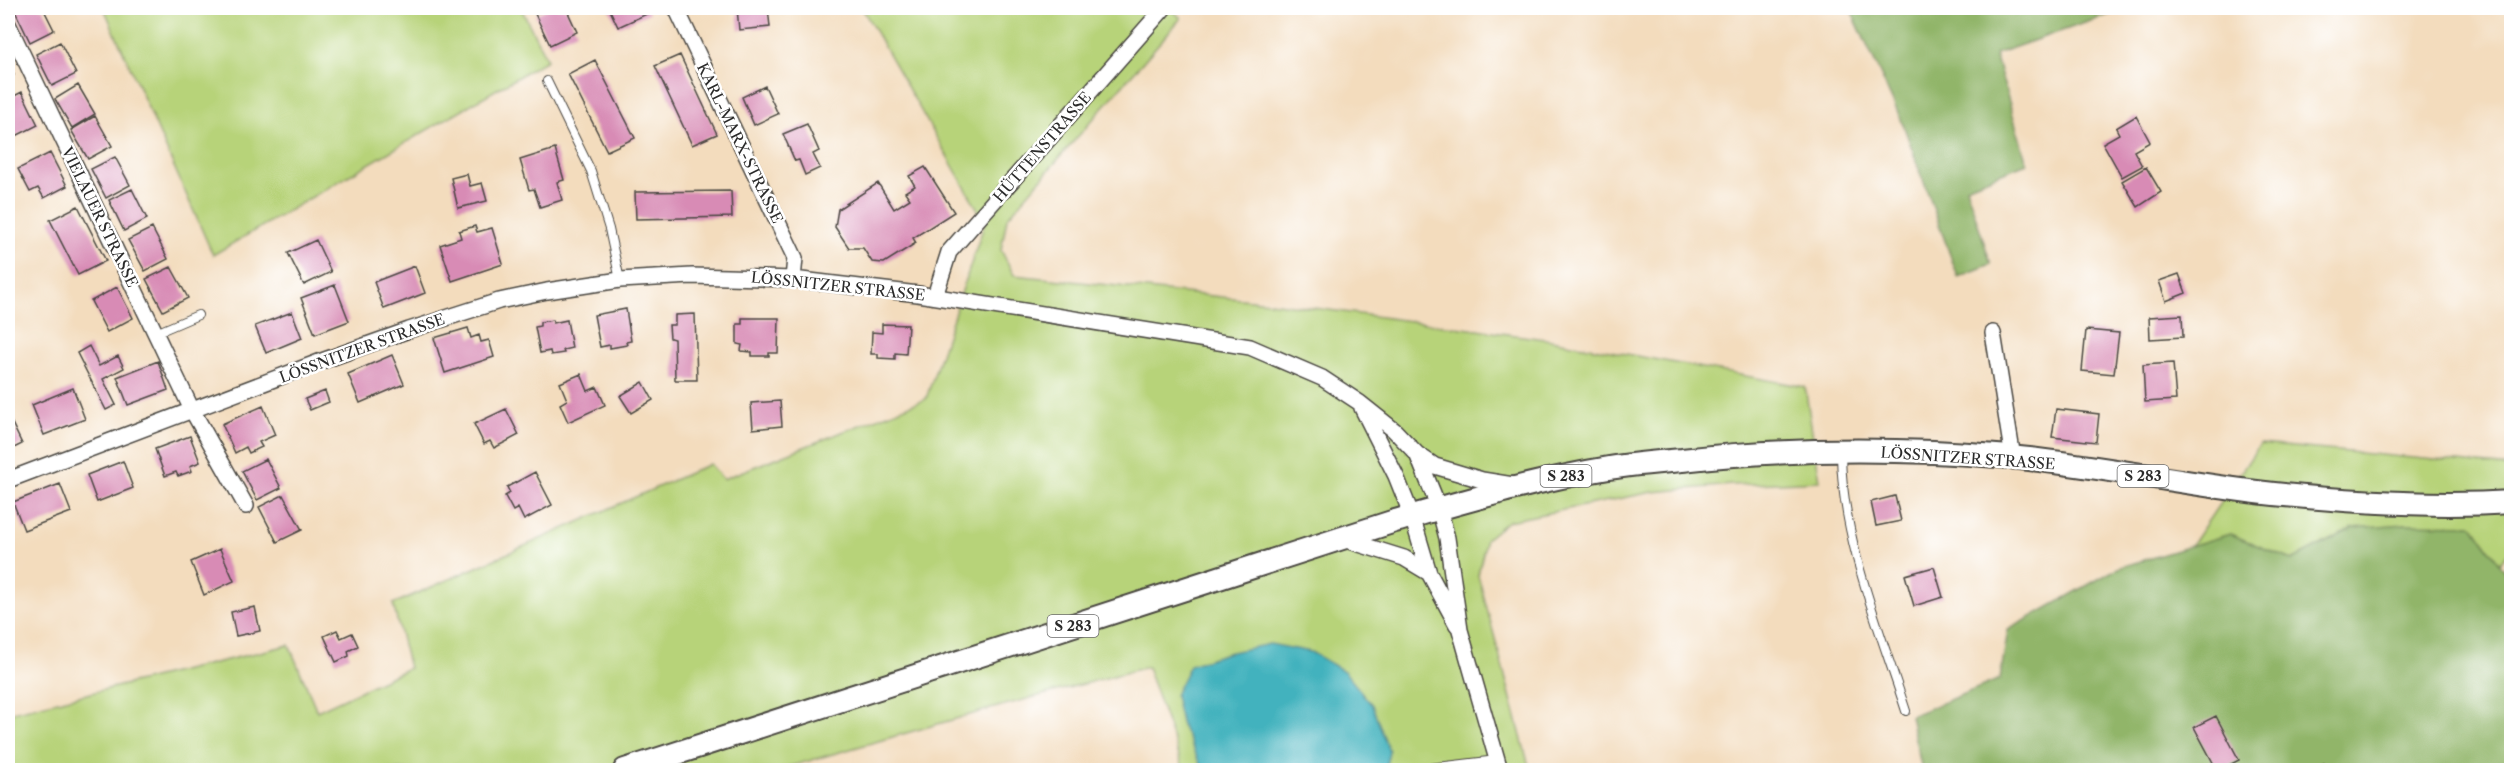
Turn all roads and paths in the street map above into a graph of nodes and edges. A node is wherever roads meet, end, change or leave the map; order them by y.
1 (676, 8) edge
2 (1164, 8) edge
3 (8, 24) edge
4 (547, 81) dead end
5 (793, 279) junction
6 (620, 280) junction
7 (935, 296) junction
8 (198, 315) dead end
9 (156, 333) junction
10 (1993, 333) dead end
11 (1360, 403) junction
12 (192, 410) junction
13 (1840, 449) junction
14 (1418, 454) junction
15 (2013, 458) junction
16 (8, 480) edge
17 (1519, 486) junction
18 (2511, 502) edge
19 (246, 506) dead end
20 (1439, 508) junction
21 (1412, 516) junction
22 (1343, 539) junction
23 (1429, 573) junction
24 (1460, 630) junction
25 (1906, 711) dead end
26 (1498, 765) edge
27 (625, 771) edge
28 (1412, 771) edge

1 - 5 street, KARL-MARX-STRASSE
2 - 7 street, HÜTTENSTRASSE
3 - 9 street, VIELAUER STRASSE
4 - 6 lane
5 - 6 street, LÖSSNITZER STRASSE
5 - 7 street, LÖSSNITZER STRASSE
6 - 12 street, LÖSSNITZER STRASSE
7 - 11 street, LÖSSNITZER STRASSE
8 - 9 lane
9 - 12 street, VIELAUER STRASSE
10 - 15 street
11 - 14 street, LÖSSNITZER STRASSE
11 - 21 street
12 - 16 street, LÖSSNITZER STRASSE
12 - 19 street, VIELAUER STRASSE
13 - 15 main road, LÖSSNITZER STRASSE / S 283
13 - 17 main road, S 283
13 - 25 lane
14 - 17 street, LÖSSNITZER STRASSE
14 - 20 street, LÖSSNITZER STRASSE
15 - 18 main road, LÖSSNITZER STRASSE / S 283
17 - 20 main road, S 283
20 - 21 main road, S 283
20 - 24 street, LÖSSNITZER STRASSE
21 - 22 main road, S 283
21 - 23 street
22 - 23 street
22 - 27 main road, S 283
23 - 24 street
24 - 26 street
26 - 28 lane

